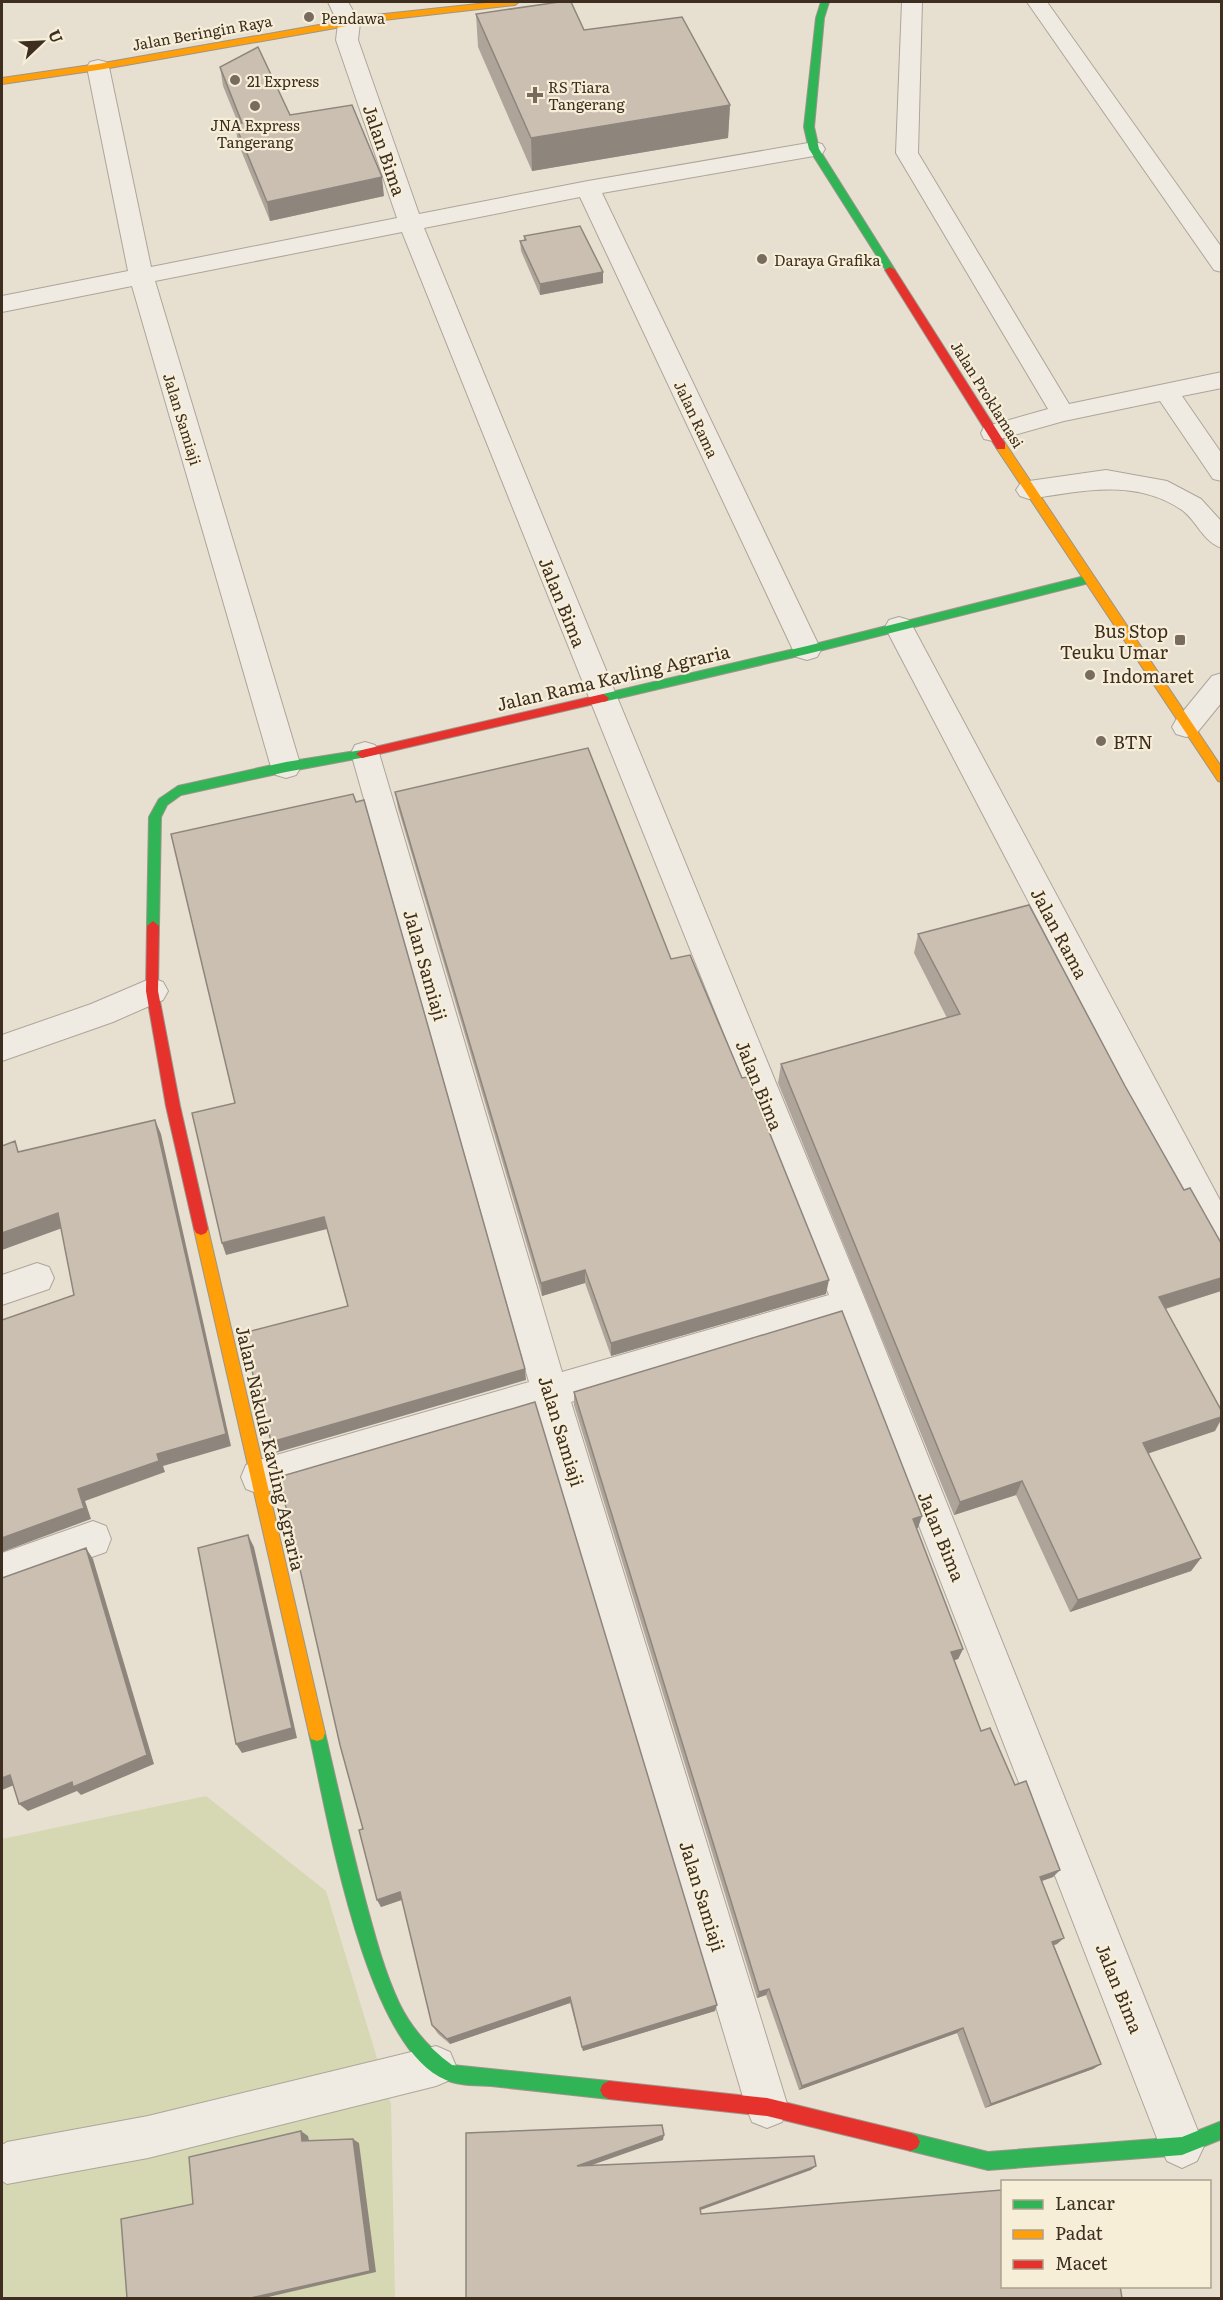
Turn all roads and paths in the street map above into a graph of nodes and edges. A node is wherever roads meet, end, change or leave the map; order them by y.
1 (515, 2) edge
2 (825, 2) edge
3 (912, 2) edge
4 (1037, 2) edge
5 (343, 12) edge
6 (98, 67) junction
7 (2, 81) edge
8 (814, 149) junction
9 (588, 188) junction
10 (411, 224) junction
11 (1221, 265) edge
12 (141, 276) junction
13 (2, 304) edge
14 (1221, 380) edge
15 (1166, 392) junction
16 (1063, 412) junction
17 (993, 433) junction
18 (1221, 473) edge
19 (1029, 490) junction
20 (1221, 539) edge
21 (1089, 579) junction
22 (899, 627) junction
23 (807, 650) junction
24 (1221, 683) edge
25 (602, 698) junction
26 (1186, 727) junction
27 (365, 753) junction
28 (1218, 765) edge
29 (286, 767) junction
30 (155, 817) joint
31 (152, 991) junction
32 (2, 1048) edge
33 (1221, 1238) edge
34 (37, 1278) dead end
35 (2, 1290) edge
36 (850, 1304) junction
37 (550, 1393) junction
38 (259, 1477) junction
39 (93, 1539) dead end
40 (2, 1571) edge
41 (421, 2070) junction
42 (768, 2107) junction
43 (1221, 2130) edge
44 (1182, 2146) junction
45 (7, 2163) dead end

1 - 5 street, Jalan Beringin Raya
2 - 8 street, Jalan Proklamasi
3 - 16 lane
4 - 11 lane
5 - 6 street, Jalan Beringin Raya
5 - 10 street, Jalan Bima
6 - 7 street, Jalan Beringin Raya
6 - 12 street, Jalan Samiaji
8 - 9 street
8 - 17 street, Jalan Proklamasi
9 - 10 street
9 - 23 street, Jalan Rama
10 - 12 street
10 - 25 street, Jalan Bima
12 - 13 street
12 - 29 street, Jalan Samiaji
14 - 15 lane
15 - 16 lane
15 - 18 lane
16 - 17 lane
17 - 19 street, Jalan Proklamasi
19 - 20 lane
19 - 21 street, Jalan Proklamasi
21 - 22 street, Jalan Rama Kavling Agraria
21 - 26 street, Jalan Proklamasi
22 - 23 street, Jalan Rama Kavling Agraria
22 - 33 street, Jalan Rama
23 - 25 street, Jalan Rama Kavling Agraria
24 - 26 lane
25 - 27 street, Jalan Rama Kavling Agraria
25 - 36 street, Jalan Bima
26 - 28 street, Jalan Proklamasi
27 - 29 street, Jalan Rama Kavling Agraria
27 - 37 street, Jalan Samiaji
29 - 30 street, Jalan Rama Kavling Agraria
30 - 31 street, Jalan Nakula Kavling Agraria
31 - 32 street
31 - 38 street, Jalan Nakula Kavling Agraria
34 - 35 street
36 - 37 street
36 - 44 street, Jalan Bima
37 - 38 street
37 - 42 street, Jalan Samiaji
38 - 41 street, Jalan Nakula Kavling Agraria
39 - 40 street
41 - 42 street
41 - 45 lane
42 - 44 street
43 - 44 street

